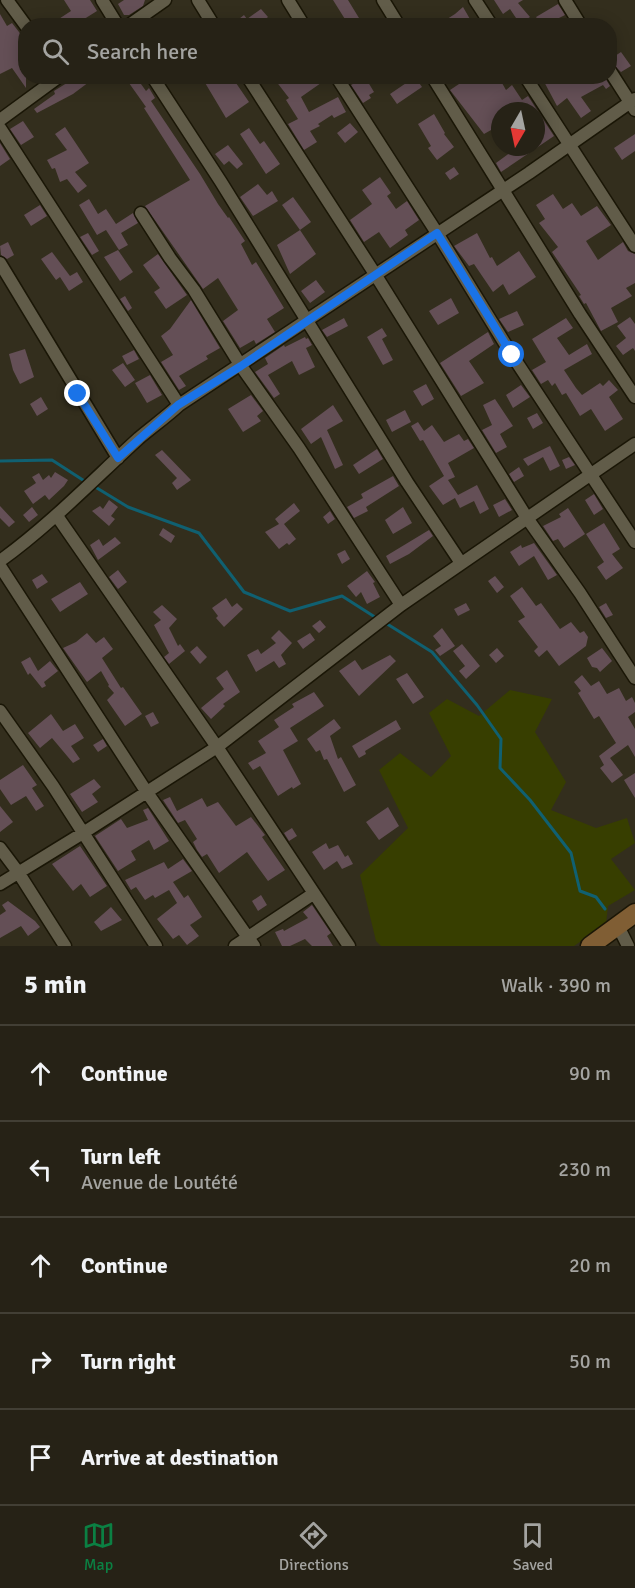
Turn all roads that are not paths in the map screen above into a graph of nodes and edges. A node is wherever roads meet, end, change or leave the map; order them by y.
1 (8, 0) edge
2 (102, 0) edge
3 (165, 0) edge
4 (198, 0) edge
5 (288, 0) edge
6 (383, 0) edge
7 (475, 0) edge
8 (565, 0) edge
9 (20, 18) edge
10 (113, 18) edge
11 (139, 18) edge
12 (209, 18) edge
13 (299, 18) edge
14 (394, 18) edge
15 (487, 18) edge
16 (576, 18) edge
17 (617, 82) edge
18 (50, 84) edge
19 (157, 84) edge
20 (252, 84) edge
21 (341, 84) edge
22 (437, 84) edge
23 (530, 84) edge
24 (633, 104) edge
25 (0, 120) edge
26 (0, 128) edge
27 (570, 146) junction
28 (503, 190) junction
29 (141, 213) dead end
30 (437, 233) junction
31 (635, 246) edge
32 (0, 263) edge
33 (375, 274) junction
34 (306, 320) junction
35 (241, 366) junction
36 (635, 397) edge
37 (178, 405) junction
38 (635, 444) edge
39 (118, 458) junction
40 (591, 474) junction
41 (57, 516) junction
42 (527, 518) junction
43 (635, 542) edge
44 (0, 561) edge
45 (461, 563) junction
46 (0, 566) edge
47 (401, 605) junction
48 (635, 678) edge
49 (0, 711) edge
50 (217, 747) junction
51 (146, 791) junction
52 (83, 833) junction
53 (0, 849) edge
54 (18, 872) junction
55 (0, 884) edge
56 (313, 894) junction
57 (635, 913) edge
58 (618, 926) junction
59 (251, 941) edge
60 (65, 946) edge
61 (156, 946) edge
62 (235, 946) edge
63 (349, 946) edge
64 (590, 946) edge
65 (628, 946) edge

1 - 9 street
2 - 10 street
3 - 11 street
4 - 12 street
5 - 13 street
6 - 14 street
7 - 15 street
8 - 16 street
17 - 24 street
18 - 25 street
19 - 34 street
20 - 33 street
21 - 30 street
22 - 28 street
23 - 27 street
24 - 27 street
26 - 37 street
27 - 28 street
27 - 31 street
28 - 30 street
28 - 36 street
29 - 35 street
30 - 33 street
30 - 40 street
32 - 39 street
33 - 34 street
33 - 42 street
34 - 35 street
34 - 45 street
35 - 37 street
35 - 47 street
37 - 39 street
38 - 40 street
39 - 41 street
40 - 42 street
40 - 43 street
41 - 44 street
41 - 50 street
42 - 45 street
42 - 48 street
45 - 47 street
46 - 51 street
47 - 50 street
49 - 52 street
50 - 51 street
50 - 56 street
51 - 52 street
51 - 59 street
52 - 54 street
52 - 61 street
53 - 54 street
54 - 55 street
54 - 60 street
56 - 59 street
56 - 63 street
57 - 58 street
58 - 64 street
58 - 65 street
59 - 62 street

